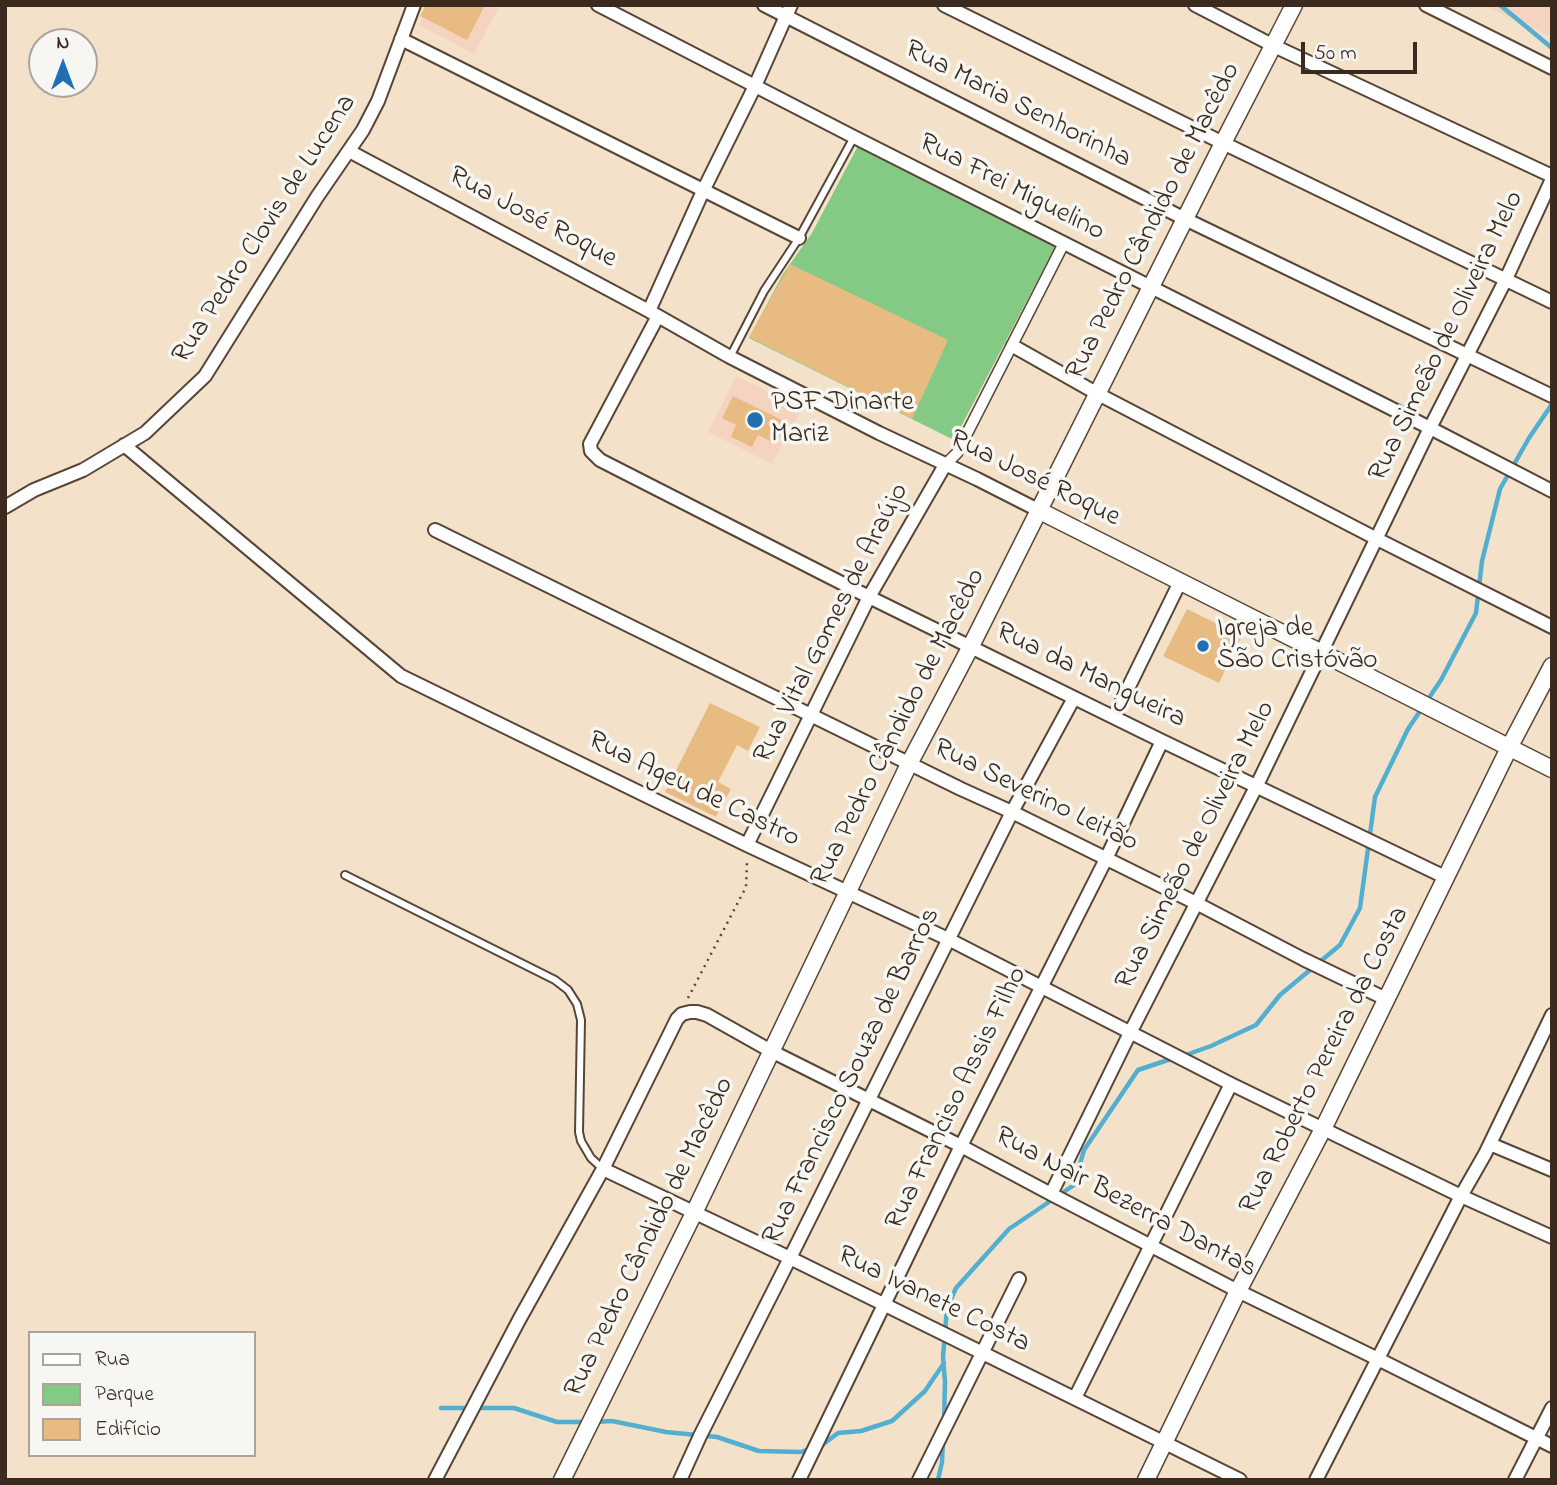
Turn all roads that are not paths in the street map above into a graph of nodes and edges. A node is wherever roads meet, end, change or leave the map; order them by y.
1 (414, 5) edge
2 (598, 5) edge
3 (764, 5) edge
4 (944, 5) edge
5 (1195, 5) edge
6 (1294, 5) edge
7 (1426, 5) edge
8 (788, 11) edge
9 (401, 39) junction
10 (1274, 46) junction
11 (1552, 68) edge
12 (755, 86) junction
13 (854, 137) junction
14 (1223, 143) junction
15 (349, 151) junction
16 (1552, 177) edge
17 (703, 191) junction
18 (1185, 219) junction
19 (799, 238) junction
20 (1064, 243) junction
21 (1506, 279) junction
22 (1151, 287) junction
23 (1552, 302) edge
24 (653, 313) junction
25 (1013, 346) junction
26 (1467, 354) junction
27 (730, 357) junction
28 (1098, 394) junction
29 (1552, 396) edge
30 (1430, 428) junction
31 (124, 445) junction
32 (945, 465) junction
33 (1552, 491) edge
34 (5, 507) edge
35 (1038, 510) junction
36 (435, 530) dead end
37 (1377, 539) junction
38 (1180, 582) junction
39 (869, 597) junction
40 (1552, 627) edge
41 (971, 646) junction
42 (1321, 652) junction
43 (1552, 666) edge
44 (1074, 698) junction
45 (812, 715) junction
46 (1114, 717) junction
47 (1162, 741) junction
48 (1510, 747) junction
49 (909, 764) junction
50 (1552, 769) edge
51 (1257, 785) junction
52 (1012, 812) junction
53 (747, 845) junction
54 (1105, 859) junction
55 (345, 875) dead end
56 (1447, 878) junction
57 (847, 893) junction
58 (1196, 903) junction
59 (948, 939) junction
60 (1041, 986) junction
61 (1387, 999) junction
62 (1552, 1015) edge
63 (1130, 1033) junction
64 (771, 1051) junction
65 (1231, 1084) junction
66 (868, 1100) junction
67 (1323, 1129) junction
68 (1490, 1144) junction
69 (961, 1146) junction
70 (603, 1168) junction
71 (1552, 1170) edge
72 (1051, 1194) junction
73 (1461, 1196) junction
74 (694, 1213) junction
75 (1552, 1237) edge
76 (1150, 1245) junction
77 (790, 1258) junction
78 (1020, 1279) dead end
79 (1238, 1291) junction
80 (884, 1305) junction
81 (981, 1353) junction
82 (1378, 1359) junction
83 (1075, 1398) junction
84 (1552, 1408) edge
85 (1535, 1438) junction
86 (1165, 1443) junction
87 (1552, 1446) edge
88 (438, 1479) edge
89 (562, 1480) edge
90 (680, 1480) edge
91 (799, 1480) edge
92 (919, 1480) edge
93 (1146, 1480) edge
94 (1240, 1480) edge
95 (1316, 1480) edge
96 (1515, 1480) edge

1 - 9 street, Rua Pedro Clovis de Lucena
2 - 12 street, Rua Frei Miguelino
3 - 8 street, Rua Maria Senhorinha
4 - 14 street
5 - 10 street
6 - 10 street, Rua Pedro Cândido de Macêdo
7 - 11 street
8 - 12 street
8 - 18 street, Rua Maria Senhorinha
9 - 15 street, Rua Pedro Clovis de Lucena
9 - 17 street
10 - 14 street, Rua Pedro Cândido de Macêdo
10 - 16 street
12 - 13 street, Rua Frei Miguelino
12 - 17 street
13 - 19 lane
13 - 20 street, Rua Frei Miguelino
14 - 18 street, Rua Pedro Cândido de Macêdo
14 - 21 street
15 - 24 street, Rua José Roque
15 - 31 street, Rua Pedro Clovis de Lucena
16 - 21 street, Rua Simeão de Oliveira Melo
17 - 19 street
17 - 24 street
18 - 22 street, Rua Pedro Cândido de Macêdo
18 - 26 street, Rua Maria Senhorinha
19 - 27 lane
20 - 22 street, Rua Frei Miguelino
20 - 25 street, Rua Vital Gomes de Araújo
21 - 23 street
21 - 26 street, Rua Simeão de Oliveira Melo
22 - 28 street, Rua Pedro Cândido de Macêdo
22 - 30 street, Rua Frei Miguelino
24 - 27 street, Rua José Roque
24 - 39 street, Rua da Mangueira
25 - 28 street
25 - 32 street, Rua Vital Gomes de Araújo
26 - 29 street, Rua Maria Senhorinha
26 - 30 street, Rua Simeão de Oliveira Melo
27 - 32 street, Rua José Roque
28 - 35 street, Rua Pedro Cândido de Macêdo
28 - 37 street
30 - 33 street, Rua Frei Miguelino
30 - 37 street, Rua Simeão de Oliveira Melo
31 - 34 street, Rua Pedro Clovis de Lucena
31 - 53 street, Rua Ageu de Castro
32 - 35 street, Rua José Roque
32 - 39 street, Rua Vital Gomes de Araújo
35 - 38 street, Rua José Roque
35 - 41 street, Rua Pedro Cândido de Macêdo
36 - 45 street, Rua Severino Leitão
37 - 40 street
37 - 42 street, Rua Simeão de Oliveira Melo
38 - 42 street, Rua José Roque
38 - 46 street
39 - 41 street, Rua da Mangueira
39 - 45 street, Rua Vital Gomes de Araújo
41 - 44 street, Rua da Mangueira
41 - 49 street, Rua Pedro Cândido de Macêdo
42 - 48 street, Rua José Roque
42 - 51 street, Rua Simeão de Oliveira Melo
43 - 48 street, Rua Roberto Pereira da Costa
44 - 46 street, Rua da Mangueira
44 - 52 street, Rua Francisco Souza de Barros
45 - 49 street, Rua Severino Leitão
45 - 53 street, Rua Vital Gomes de Araújo
46 - 47 street, Rua da Mangueira
47 - 51 street, Rua da Mangueira
47 - 54 street, Rua Franciso Assis Filho
48 - 50 street, Rua José Roque
48 - 56 street, Rua Roberto Pereira da Costa
49 - 52 street, Rua Severino Leitão
49 - 57 street, Rua Pedro Cândido de Macêdo
51 - 56 street, Rua da Mangueira
51 - 58 street, Rua Simeão de Oliveira Melo
52 - 54 street, Rua Severino Leitão
52 - 59 street, Rua Francisco Souza de Barros
53 - 57 street, Rua Ageu de Castro
54 - 58 street, Rua Severino Leitão
54 - 60 street, Rua Franciso Assis Filho
55 - 70 lane
56 - 61 street, Rua Roberto Pereira da Costa
57 - 59 street, Rua Ageu de Castro
57 - 64 street, Rua Pedro Cândido de Macêdo
58 - 61 street, Rua Severino Leitão
58 - 63 street, Rua Simeão de Oliveira Melo
59 - 60 street, Rua Ageu de Castro
59 - 66 street, Rua Francisco Souza de Barros
60 - 63 street, Rua Ageu de Castro
60 - 69 street, Rua Franciso Assis Filho
61 - 67 street, Rua Roberto Pereira da Costa
62 - 68 street
63 - 65 street, Rua Ageu de Castro
63 - 72 street, Rua Simeão de Oliveira Melo
64 - 66 street, Rua Nair Bezerra Dantas
64 - 70 street, Rua Nair Bezerra Dantas
64 - 74 street, Rua Pedro Cândido de Macêdo
65 - 67 street, Rua Ageu de Castro
65 - 76 street
66 - 69 street, Rua Nair Bezerra Dantas
66 - 77 street, Rua Francisco Souza de Barros
67 - 73 street, Rua Ageu de Castro
67 - 79 street, Rua Roberto Pereira da Costa
68 - 71 street
68 - 73 street
69 - 72 street, Rua Nair Bezerra Dantas
69 - 80 street, Rua Franciso Assis Filho
70 - 74 street, Rua Ivanete Costa
70 - 88 street
72 - 76 street, Rua Nair Bezerra Dantas
73 - 75 street, Rua Ageu de Castro
73 - 82 street
74 - 77 street, Rua Ivanete Costa
74 - 89 street, Rua Pedro Cândido de Macêdo
76 - 79 street, Rua Nair Bezerra Dantas
76 - 83 street
77 - 80 street, Rua Ivanete Costa
77 - 90 street, Rua Francisco Souza de Barros
78 - 81 street
79 - 82 street, Rua Nair Bezerra Dantas
79 - 86 street, Rua Roberto Pereira da Costa
80 - 81 street, Rua Ivanete Costa
80 - 91 street, Rua Franciso Assis Filho
81 - 83 street, Rua Ivanete Costa
81 - 92 street
82 - 85 street, Rua Nair Bezerra Dantas
82 - 95 street
83 - 86 street, Rua Ivanete Costa
84 - 85 street
85 - 87 street, Rua Nair Bezerra Dantas
85 - 96 street
86 - 93 street, Rua Roberto Pereira da Costa
86 - 94 street, Rua Ivanete Costa

